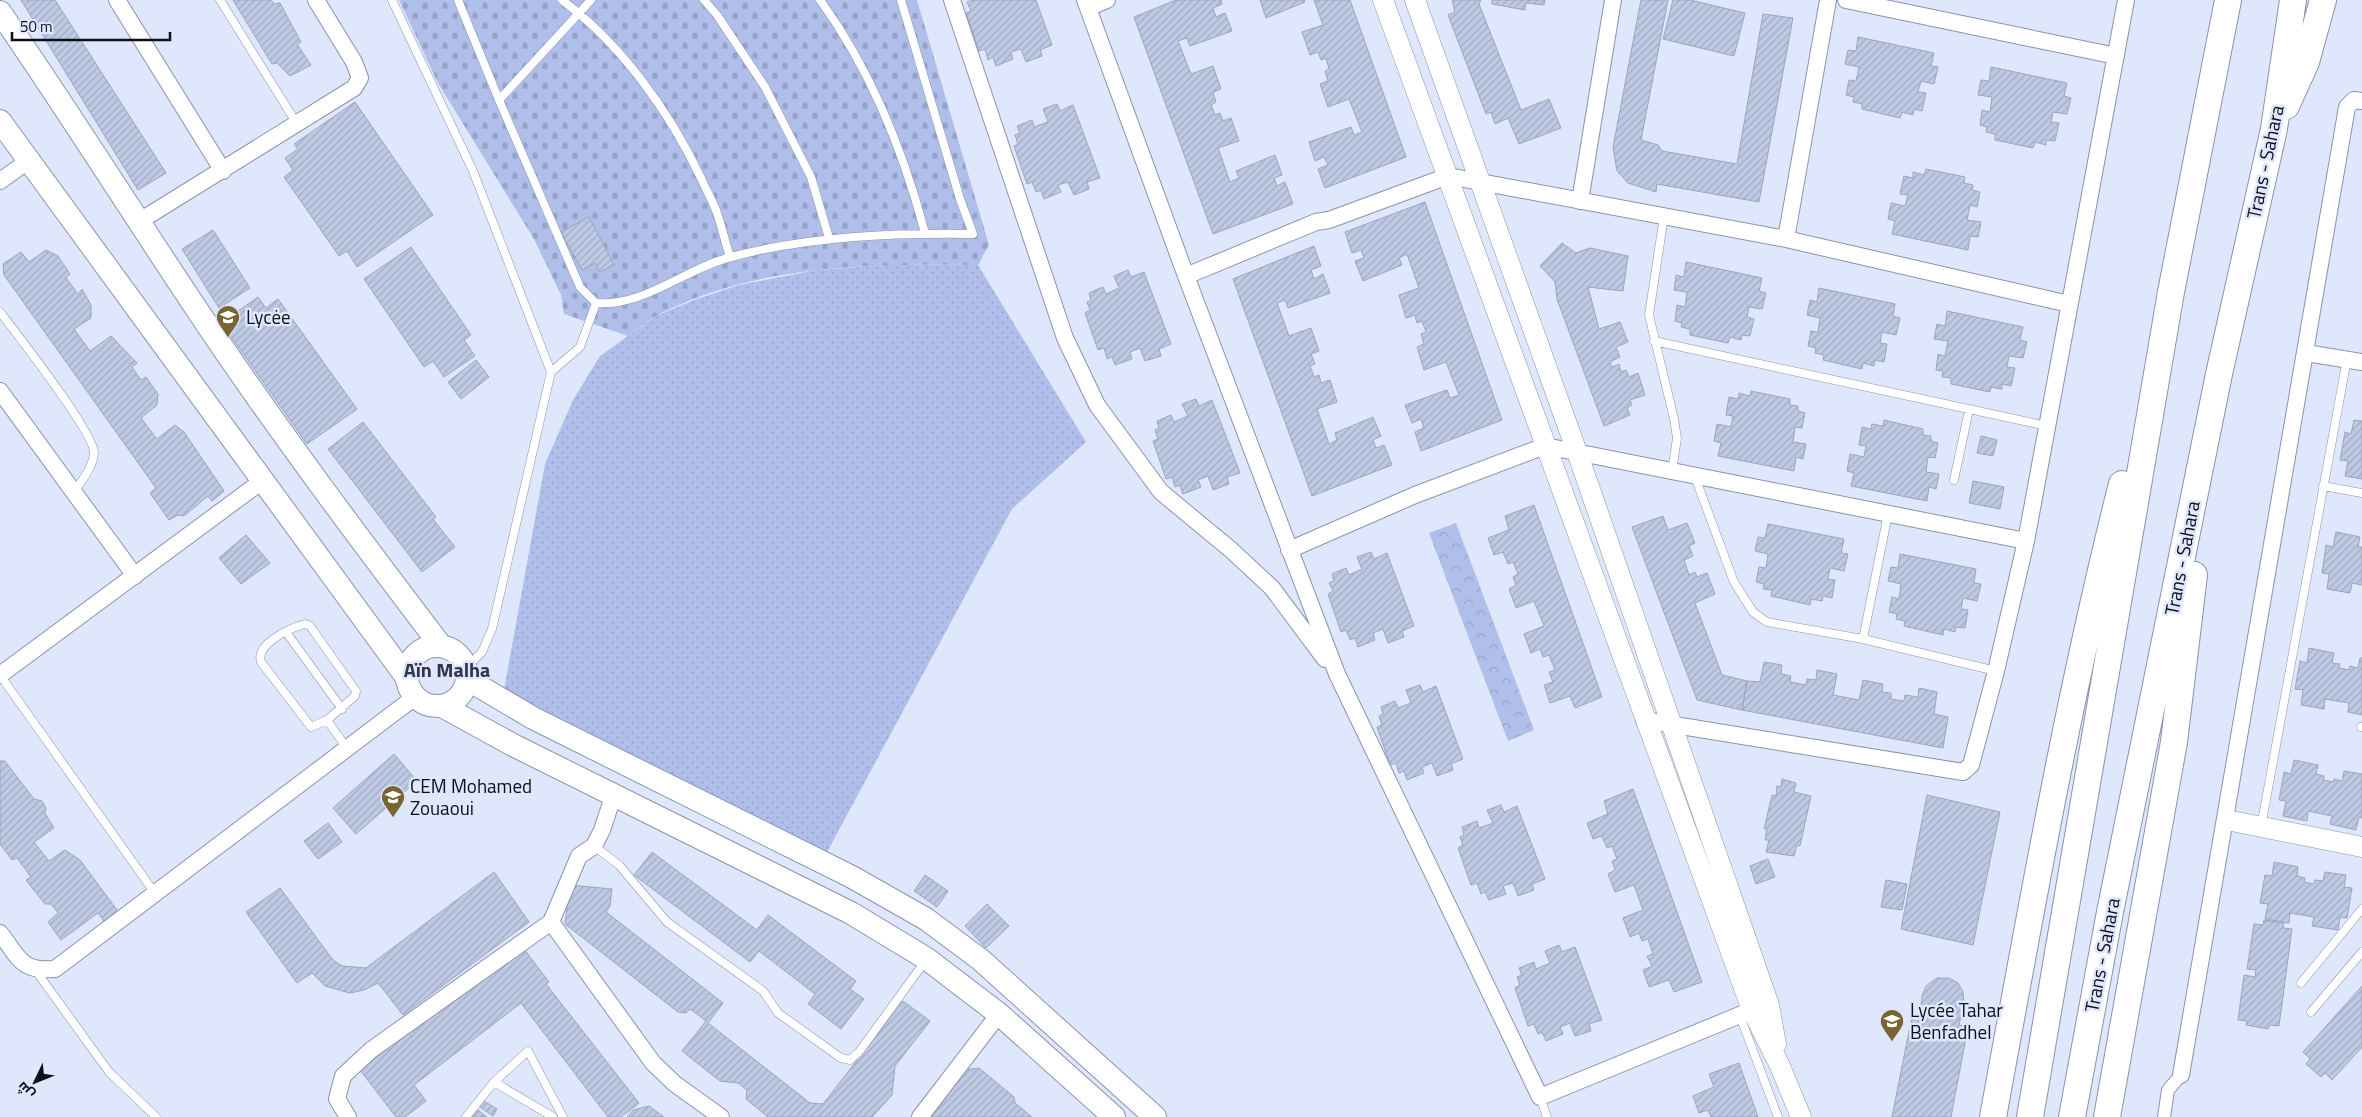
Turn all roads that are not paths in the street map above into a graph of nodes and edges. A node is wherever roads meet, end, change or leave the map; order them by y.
1 (117, 0) edge
2 (220, 0) edge
3 (316, 0) edge
4 (392, 0) edge
5 (458, 0) edge
6 (562, 0) edge
7 (591, 0) edge
8 (704, 0) edge
9 (820, 0) edge
10 (901, 0) edge
11 (952, 0) edge
12 (1107, 0) edge
13 (1383, 0) edge
14 (1415, 0) edge
15 (1613, 0) edge
16 (1828, 0) edge
17 (1846, 0) edge
18 (2126, 0) edge
19 (2218, 0) edge
20 (2228, 0) edge
21 (2293, 0) edge
22 (2323, 0) edge
23 (1087, 4) edge
24 (0, 12) edge
25 (579, 13) junction
26 (2116, 56) junction
27 (2211, 85) junction
28 (499, 100) junction
29 (2362, 101) edge
30 (0, 121) edge
31 (297, 124) junction
32 (2274, 129) junction
33 (28, 161) junction
34 (223, 171) junction
35 (1448, 176) junction
36 (0, 181) edge
37 (1479, 182) junction
38 (1580, 201) junction
39 (1664, 216) junction
40 (138, 222) junction
41 (925, 233) junction
42 (829, 238) junction
43 (1786, 239) junction
44 (730, 257) junction
45 (1186, 276) junction
46 (2171, 292) junction
47 (596, 303) junction
48 (2069, 304) junction
49 (0, 312) edge
50 (1654, 341) junction
51 (2306, 353) junction
52 (2354, 360) edge
53 (552, 372) junction
54 (2219, 374) junction
55 (0, 391) edge
56 (1969, 410) junction
57 (2047, 426) junction
58 (1545, 446) junction
59 (1577, 452) junction
60 (1672, 471) junction
61 (1694, 475) junction
62 (1954, 480) dead end
63 (262, 481) junction
64 (2323, 486) junction
65 (75, 491) junction
66 (2362, 493) edge
67 (1888, 514) junction
68 (2026, 541) junction
69 (1289, 550) junction
70 (135, 576) junction
71 (286, 632) junction
72 (1863, 639) junction
73 (441, 646) junction
74 (1996, 671) junction
75 (467, 673) junction
76 (1337, 674) junction
77 (0, 675) edge
78 (411, 687) junction
79 (442, 706) junction
80 (342, 709) junction
81 (327, 720) junction
82 (1644, 720) junction
83 (1671, 725) junction
84 (346, 747) junction
85 (614, 794) junction
86 (2226, 820) junction
87 (2261, 827) junction
88 (594, 846) junction
89 (2362, 847) edge
90 (154, 892) junction
91 (2362, 909) edge
92 (551, 922) junction
93 (0, 933) edge
94 (2362, 952) edge
95 (928, 958) junction
96 (36, 971) junction
97 (2301, 983) dead end
98 (2310, 1012) dead end
99 (1746, 1013) junction
100 (999, 1014) junction
101 (1780, 1066) junction
102 (2181, 1074) joint
103 (494, 1082) junction
104 (1540, 1097) junction
105 (156, 1117) edge
106 (348, 1117) edge
107 (466, 1117) edge
108 (553, 1117) edge
109 (563, 1117) edge
110 (721, 1117) edge
111 (920, 1117) edge
112 (1114, 1117) edge
113 (1155, 1117) edge
114 (1547, 1117) edge
115 (1778, 1117) edge
116 (1801, 1117) edge
117 (1993, 1117) edge
118 (2030, 1117) edge
119 (2072, 1117) edge
120 (2107, 1117) edge
121 (2164, 1117) edge

1 - 34 street
2 - 31 lane
3 - 31 street
4 - 53 lane
5 - 28 lane
6 - 25 lane
7 - 25 lane
8 - 42 lane
9 - 41 lane
10 - 41 lane
11 - 76 street
12 - 23 street
13 - 35 street
14 - 37 street
15 - 38 street
16 - 43 street
17 - 26 street
18 - 26 street
19 - 27 highway
20 - 27 highway
21 - 32 highway, Trans - Sahara
22 - 32 highway
23 - 45 street
24 - 40 main road
25 - 28 lane
25 - 44 lane
26 - 48 street
27 - 46 highway
28 - 47 lane
29 - 51 street
30 - 33 main road
31 - 34 street
32 - 54 highway, Trans - Sahara
33 - 36 street
33 - 63 main road
34 - 40 street
35 - 37 street
35 - 45 street
35 - 58 street
37 - 38 street
37 - 59 street
38 - 39 street
39 - 43 street
39 - 50 lane
40 - 73 main road
41 - 42 lane
42 - 44 lane
43 - 48 street
44 - 47 lane
45 - 69 street
46 - 117 highway
46 - 118 highway
47 - 53 lane
48 - 57 street
49 - 65 lane
50 - 56 lane
50 - 60 lane
51 - 52 street
51 - 86 street
52 - 64 lane
53 - 75 lane
54 - 119 highway, Trans - Sahara
54 - 120 highway
55 - 65 street
56 - 57 lane
56 - 62 lane
57 - 68 street
58 - 59 street
58 - 69 street
58 - 82 street
59 - 60 street
59 - 83 street
60 - 61 street
61 - 67 street
61 - 72 lane
63 - 70 street
63 - 78 main road
64 - 66 lane
64 - 87 lane
65 - 70 street
67 - 68 street
67 - 72 lane
68 - 74 street
69 - 76 street
70 - 77 street
71 - 80 lane
71 - 80 lane
71 - 81 lane
72 - 74 lane
73 - 75 main road
73 - 78 main road
74 - 83 street
75 - 79 main road
75 - 113 main road
76 - 104 street
77 - 90 lane
78 - 79 main road
78 - 84 street
79 - 85 main road
80 - 81 lane
81 - 84 lane
82 - 83 street
82 - 99 street
83 - 101 street
84 - 90 street
85 - 88 street
85 - 95 main road
86 - 87 street
86 - 102 street
87 - 89 street
88 - 92 street
88 - 95 lane
90 - 96 street
91 - 97 lane
92 - 106 street
92 - 110 street
93 - 96 street
94 - 98 lane
95 - 100 main road
96 - 105 lane
99 - 101 street
99 - 104 street
99 - 115 lane
100 - 111 street
100 - 112 main road
101 - 116 street
102 - 121 street
103 - 107 lane
103 - 108 lane
103 - 109 lane
104 - 114 lane

